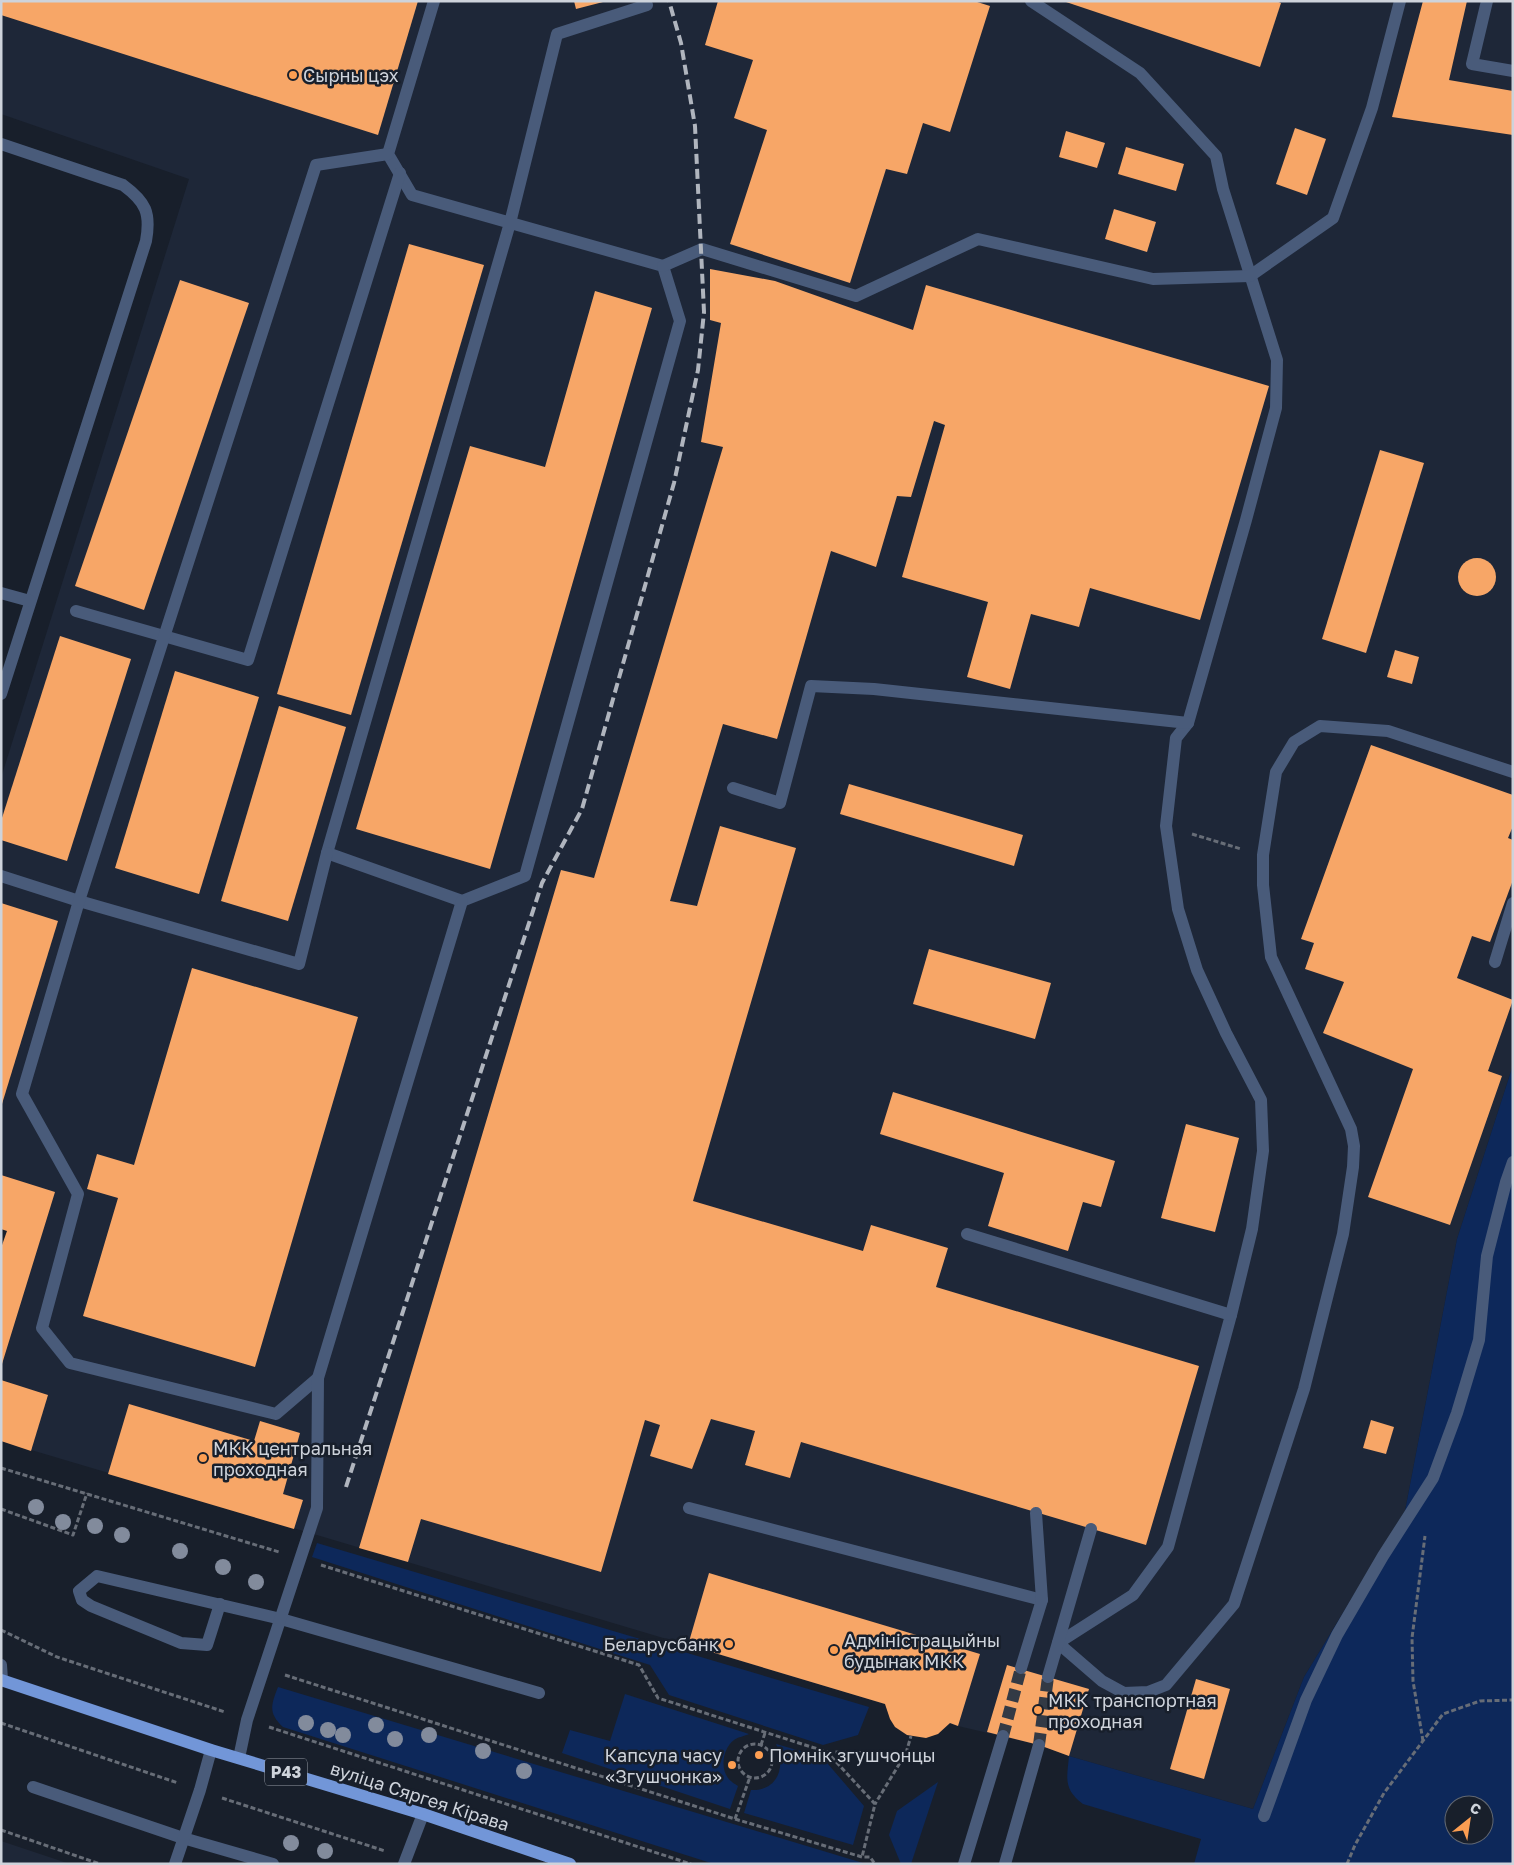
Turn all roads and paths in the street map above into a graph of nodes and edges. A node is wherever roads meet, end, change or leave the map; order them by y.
1 (434, 1) edge
2 (1031, 1) edge
3 (1400, 1) edge
4 (1487, 1) edge
5 (647, 5) dead end
6 (1513, 71) edge
7 (1, 144) edge
8 (388, 154) junction
9 (400, 173) junction
10 (510, 224) junction
11 (662, 266) junction
12 (1250, 276) junction
13 (1, 592) edge
14 (30, 601) junction
15 (76, 611) dead end
16 (166, 636) junction
17 (1, 694) edge
18 (1188, 723) junction
19 (1513, 772) edge
20 (733, 788) dead end
21 (1166, 826) junction
22 (326, 854) junction
23 (1263, 855) junction
24 (1, 876) edge
25 (80, 901) junction
26 (462, 901) junction
27 (1513, 903) edge
28 (1495, 962) dead end
29 (1513, 1162) edge
30 (967, 1234) dead end
31 (1231, 1315) junction
32 (318, 1378) junction
33 (1, 1468) edge
34 (87, 1493) junction
35 (689, 1508) dead end
36 (1, 1509) edge
37 (1036, 1512) dead end
38 (1091, 1529) dead end
39 (1426, 1532) dead end
40 (301, 1559) junction
41 (1042, 1600) junction
42 (220, 1604) junction
43 (281, 1619) junction
44 (1, 1630) edge
45 (1058, 1643) junction
46 (1, 1666) edge
47 (266, 1668) junction
48 (1021, 1668) tunnel mouth
49 (1048, 1676) tunnel mouth
50 (2, 1680) edge
51 (539, 1693) dead end
52 (1513, 1700) edge
53 (248, 1720) junction
54 (765, 1733) junction
55 (911, 1736) dead end
56 (1003, 1736) tunnel mouth
57 (1423, 1741) junction
58 (761, 1744) junction
59 (1038, 1745) tunnel mouth
60 (211, 1750) junction
61 (828, 1752) junction
62 (906, 1753) junction
63 (239, 1758) junction
64 (750, 1777) junction
65 (33, 1788) dead end
66 (875, 1804) junction
67 (423, 1814) junction
68 (1264, 1816) dead end
69 (735, 1819) junction
70 (1, 1830) edge
71 (183, 1838) junction
72 (862, 1857) junction
73 (100, 1864) edge
74 (175, 1864) edge
75 (273, 1864) edge
76 (404, 1864) edge
77 (570, 1864) edge
78 (691, 1864) edge
79 (875, 1864) edge
80 (964, 1864) edge
81 (1005, 1864) edge
82 (1347, 1864) edge

1 - 8 lane
2 - 12 lane
3 - 12 lane
4 - 6 lane
5 - 10 lane
7 - 14 lane
8 - 9 lane
8 - 16 lane
9 - 10 lane
9 - 16 lane
10 - 11 lane
10 - 22 lane
11 - 12 lane
11 - 26 lane
12 - 18 lane
13 - 14 lane
14 - 17 lane
15 - 16 lane
16 - 25 lane
18 - 20 lane
18 - 21 lane
19 - 23 lane
21 - 23 path
21 - 31 lane
22 - 25 lane
22 - 26 lane
23 - 45 lane
24 - 25 lane
25 - 32 lane
26 - 32 lane
27 - 28 lane
29 - 68 lane
30 - 31 lane
31 - 45 lane
32 - 40 lane
33 - 34 path
34 - 36 path
34 - 40 path
35 - 41 lane
37 - 41 lane
38 - 45 lane
39 - 57 path
40 - 43 lane
40 - 54 path
41 - 48 lane
42 - 42 lane
42 - 43 lane
43 - 47 lane
43 - 51 lane
44 - 53 path
45 - 49 lane
46 - 50 lane
47 - 53 lane
47 - 69 path
50 - 60 main road, вуліца Сяргея Кірава / Р43
52 - 57 path
53 - 63 lane
53 - 78 path
54 - 58 path
54 - 61 path
55 - 62 path
56 - 80 lane
57 - 82 path
58 - 64 path
58 - 64 path
59 - 81 lane
60 - 63 main road, вуліца Сяргея Кірава / Р43
60 - 71 lane
61 - 62 path
61 - 66 path
62 - 66 path
63 - 67 main road, вуліца Сяргея Кірава / Р43
64 - 69 path
65 - 71 lane
66 - 72 path
67 - 76 lane
67 - 77 main road, вуліца Сяргея Кірава / Р43
69 - 72 path
70 - 73 path
71 - 74 lane
71 - 75 lane
72 - 79 path

